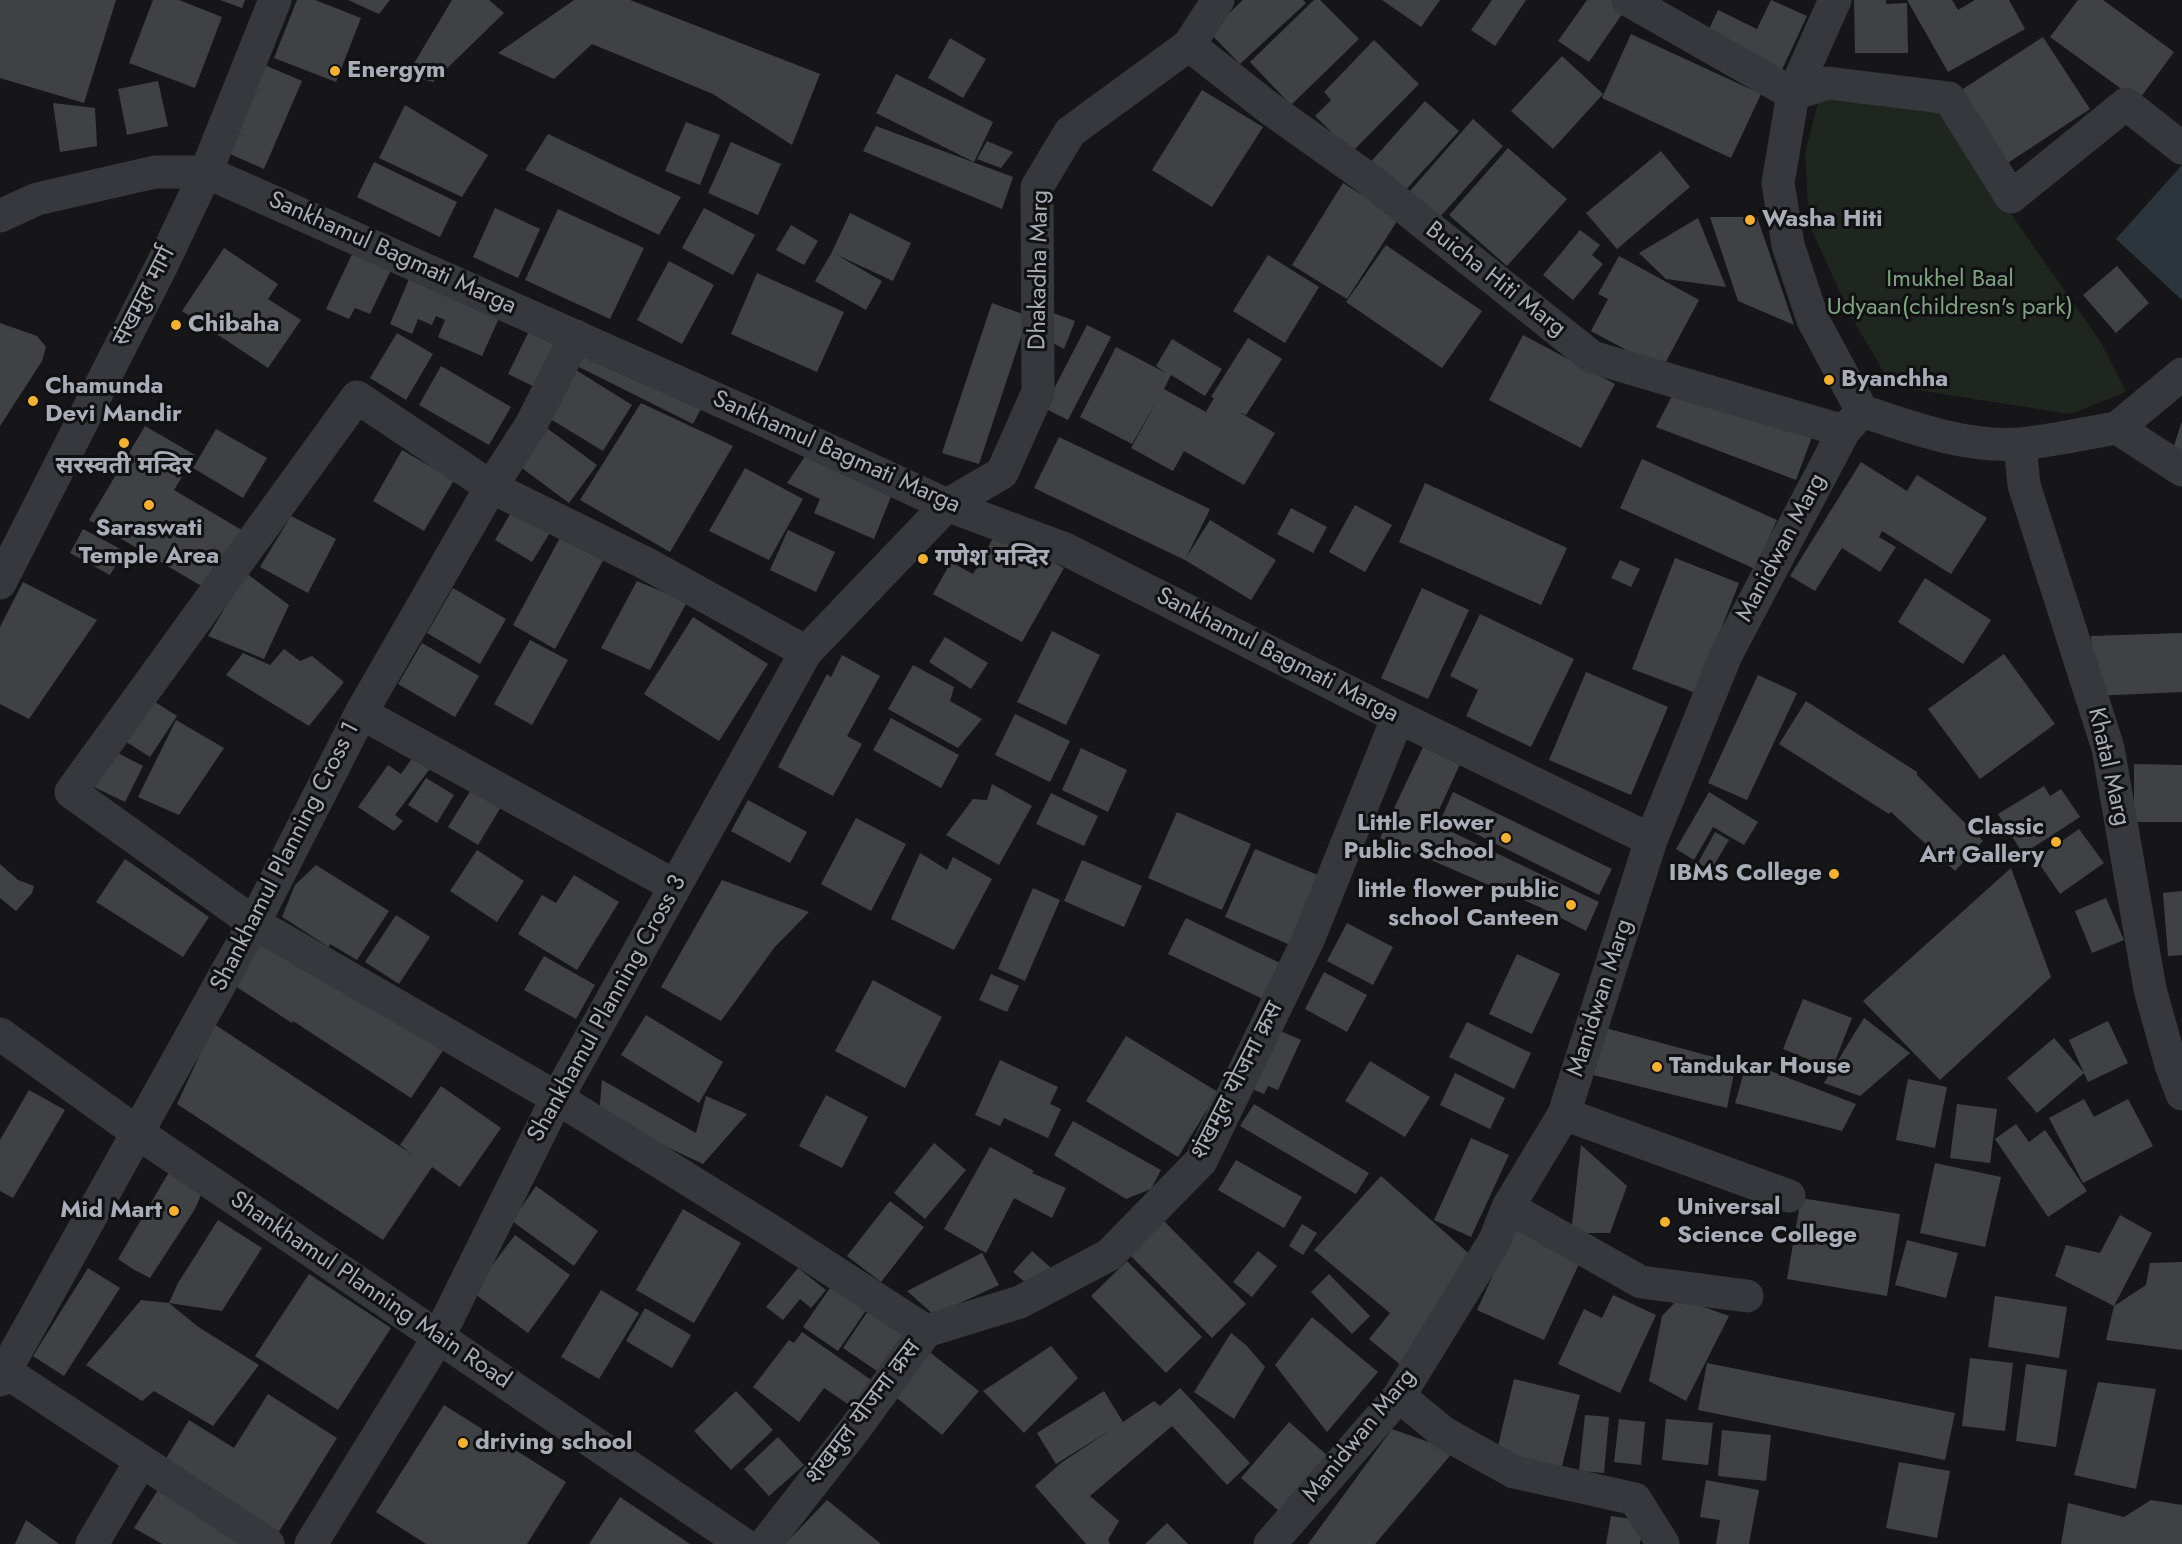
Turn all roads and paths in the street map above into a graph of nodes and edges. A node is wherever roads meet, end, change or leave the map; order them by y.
1 (275, 0) edge
2 (1218, 0) edge
3 (1628, 0) edge
4 (1835, 0) edge
5 (1189, 45) junction
6 (1793, 94) junction
7 (2182, 148) edge
8 (206, 172) junction
9 (0, 216) edge
10 (576, 336) junction
11 (2182, 374) edge
12 (1853, 421) junction
13 (2117, 428) junction
14 (2020, 444) junction
15 (2182, 470) edge
16 (490, 487) junction
17 (947, 505) junction
18 (0, 583) edge
19 (806, 652) junction
20 (361, 713) junction
21 (1398, 717) junction
22 (1651, 840) junction
23 (675, 886) junction
24 (254, 923) junction
25 (0, 1034) edge
26 (2182, 1094) edge
27 (557, 1098) junction
28 (1564, 1114) junction
29 (138, 1133) junction
30 (1789, 1196) dead end
31 (1508, 1207) junction
32 (1747, 1296) dead end
33 (926, 1331) junction
34 (438, 1338) junction
35 (3, 1376) edge
36 (1399, 1396) junction
37 (141, 1461) junction
38 (92, 1544) edge
39 (268, 1544) edge
40 (310, 1544) edge
41 (743, 1544) edge
42 (765, 1544) edge
43 (1270, 1544) edge
44 (1663, 1544) edge

1 - 8 street, संखमुल मार्ग
2 - 5 street, Dhakadha Marg
3 - 6 street
4 - 6 street
5 - 12 street, Buicha Hiti Marg
5 - 17 street, Dhakadha Marg
6 - 7 street
6 - 12 street
8 - 9 street, Sankhamul Bagmati Marga
8 - 10 street, Sankhamul Bagmati Marga
8 - 18 street, संखमुल मार्ग
10 - 16 street, Shankhamul Planning Cross 1
10 - 17 street, Sankhamul Bagmati Marga
11 - 13 street
12 - 14 street, Buicha Hiti Marg
12 - 22 street, Manidwan Marg
13 - 14 street, Buicha Hiti Marg
13 - 15 street
14 - 26 street, Khatal Marg
16 - 19 street
16 - 20 street, Shankhamul Planning Cross 1
16 - 24 street
17 - 19 street, Shankhamul Planning Cross 3
17 - 21 street, Sankhamul Bagmati Marga
19 - 23 street, Shankhamul Planning Cross 3
20 - 23 street
20 - 24 street, Shankhamul Planning Cross 1
21 - 22 street, Sankhamul Bagmati Marga
21 - 33 street, शंखमुल योजना क्रस
22 - 28 street, Manidwan Marg
23 - 27 street, Shankhamul Planning Cross 3
24 - 27 street
24 - 29 street, Shankhamul Planning Cross 1
25 - 29 street, Shankhamul Planning Main Road
27 - 33 street
27 - 34 street, Shankhamul Planning Cross 3
28 - 30 street
28 - 31 street, Manidwan Marg
29 - 34 street, Shankhamul Planning Main Road
29 - 35 street, Shankhamul Planning Cross 1
31 - 32 street
31 - 36 street, Manidwan Marg
33 - 42 street, शंखमुल योजना क्रस
34 - 40 street, Shankhamul Planning Cross 3
34 - 41 street, Shankhamul Planning Main Road
35 - 37 street
36 - 43 street, Manidwan Marg
36 - 44 street
37 - 38 street
37 - 39 street

